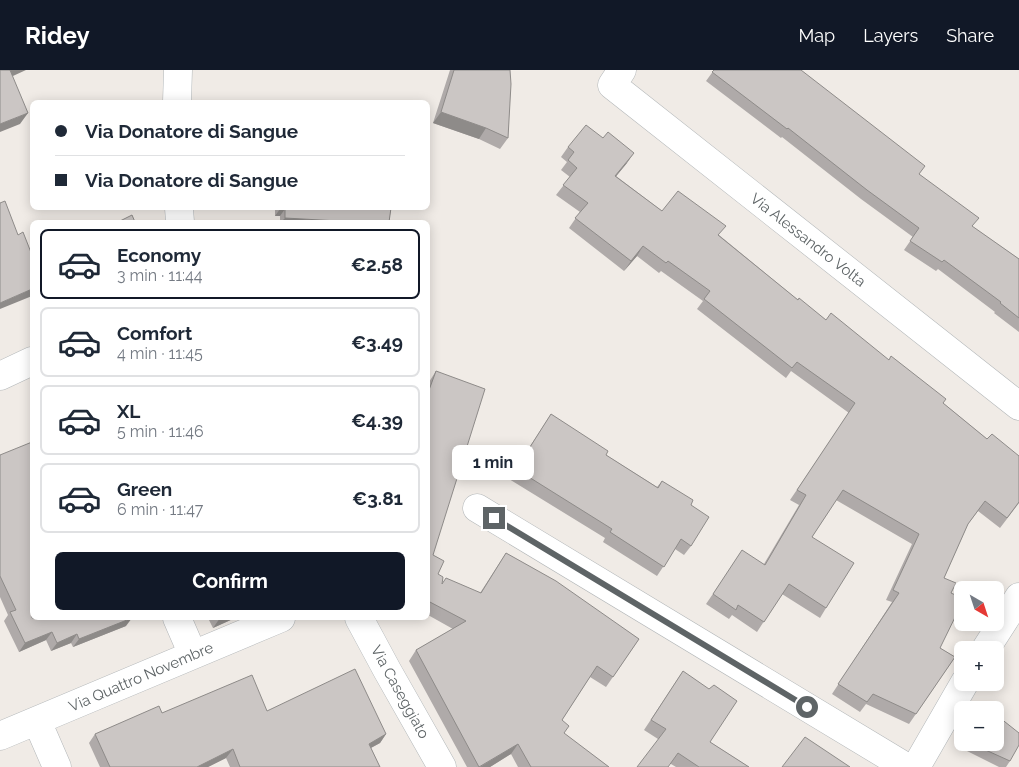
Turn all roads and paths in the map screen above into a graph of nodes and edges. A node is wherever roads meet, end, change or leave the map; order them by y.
1 (178, 70) edge
2 (622, 70) edge
3 (177, 100) edge
4 (30, 362) edge
5 (0, 376) edge
6 (1019, 406) edge
7 (477, 508) dead end
8 (1019, 597) edge
9 (178, 620) edge
10 (276, 620) edge
11 (360, 620) edge
12 (991, 641) edge
13 (193, 655) junction
14 (960, 691) edge
15 (37, 721) junction
16 (0, 736) edge
17 (57, 767) edge
18 (442, 767) edge
19 (906, 767) edge
20 (916, 767) edge

1 - 3 street
2 - 6 street, Via Alessandro Volta
4 - 5 street
7 - 19 street
8 - 12 street
9 - 13 street
10 - 13 street, Via Quattro Novembre
11 - 18 street, Via Caseggiato
13 - 15 street, Via Quattro Novembre
14 - 20 street
15 - 16 street, Via Quattro Novembre
15 - 17 street

